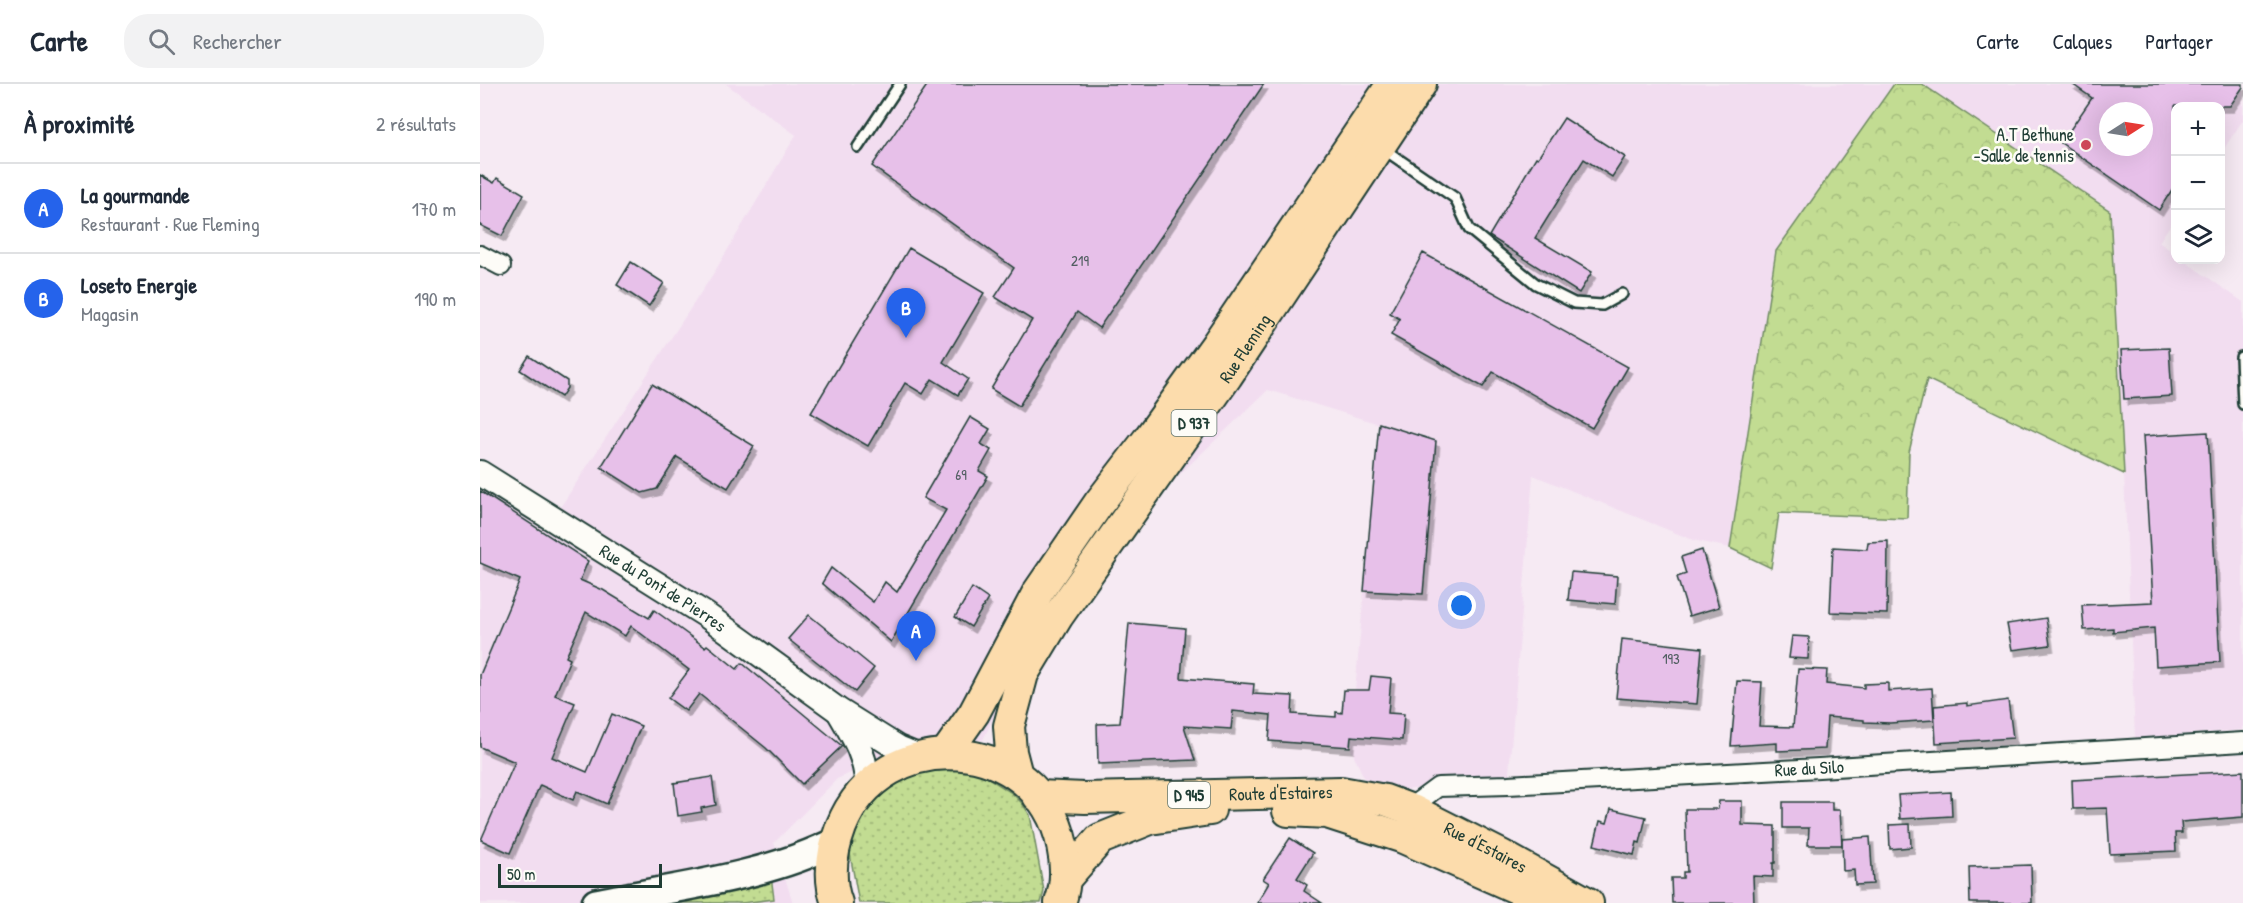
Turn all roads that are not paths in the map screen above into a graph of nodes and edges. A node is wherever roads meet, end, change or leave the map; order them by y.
1 (900, 84) edge
2 (1392, 84) edge
3 (1421, 84) edge
4 (858, 147) dead end
5 (1380, 147) junction
6 (480, 255) edge
7 (501, 266) dead end
8 (1622, 294) dead end
9 (2241, 357) dead end
10 (2243, 404) edge
11 (480, 473) edge
12 (839, 711) junction
13 (2243, 742) edge
14 (933, 755) junction
15 (1017, 775) junction
16 (868, 786) junction
17 (1038, 796) junction
18 (1412, 810) junction
19 (1401, 837) junction
20 (835, 842) junction
21 (1063, 891) edge
22 (600, 903) edge
23 (837, 903) edge
24 (1550, 903) edge
25 (1588, 903) edge

1 - 4 lane
2 - 14 main road, Rue Fleming / D 937
3 - 5 main road, Rue Fleming / D 937
5 - 8 lane
5 - 15 main road, Rue Fleming / D 937
6 - 7 street
9 - 10 lane
11 - 12 street, Rue du Pont de Pierres
12 - 14 street, Rue du Pont de Pierres
12 - 16 street, Rue du Pont de Pierres
13 - 18 street, Rue du Silo
14 - 15 main road
14 - 16 main road
15 - 17 main road
16 - 20 main road
17 - 18 main road, Route d'Estaires / D 945
17 - 21 main road
18 - 19 street, Rue du Silo
18 - 25 main road, Rue d'Estaires / D 945
19 - 21 main road, Route d'Estaires / D 945
19 - 24 main road, D 945
20 - 22 main road
20 - 23 main road

